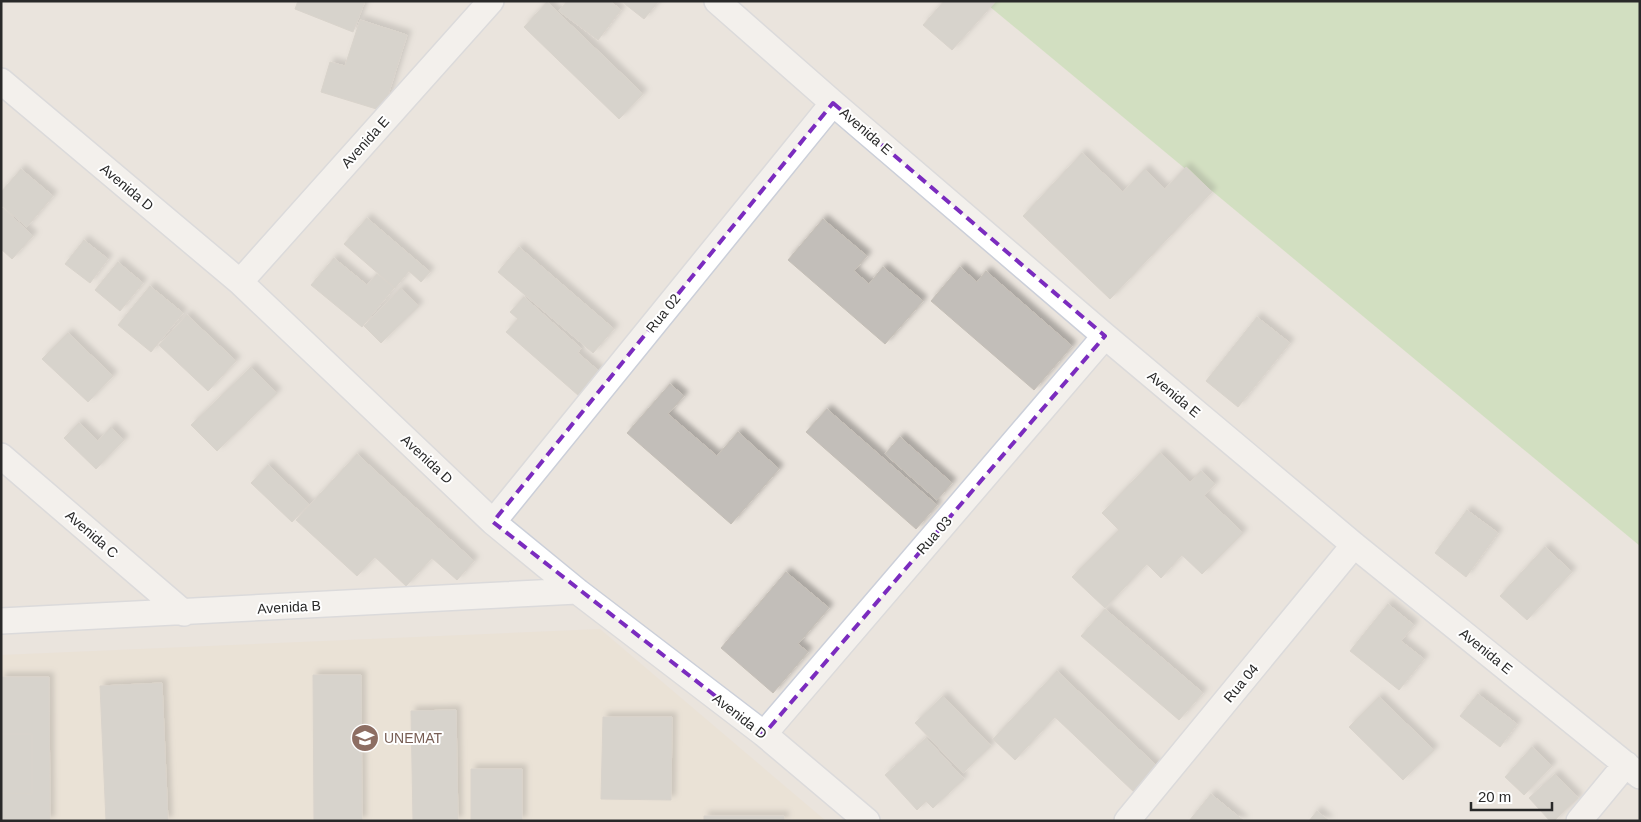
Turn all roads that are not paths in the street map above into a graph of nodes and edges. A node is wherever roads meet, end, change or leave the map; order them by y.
1 (491, 1) edge
2 (717, 1) edge
3 (1, 81) edge
4 (833, 104) junction
5 (240, 282) junction
6 (1105, 336) junction
7 (1, 456) edge
8 (493, 522) junction
9 (1354, 544) junction
10 (577, 591) junction
11 (184, 612) junction
12 (1, 621) edge
13 (764, 734) junction
14 (1633, 770) edge
15 (867, 821) edge
16 (1127, 821) edge
17 (1579, 821) edge

1 - 5 street, Avenida E
2 - 4 street, Avenida E
3 - 5 street, Avenida D
4 - 6 street, Avenida E
4 - 8 street, Rua 02
5 - 8 street, Avenida D
6 - 9 street, Avenida E
6 - 13 street, Rua 03
7 - 11 street, Avenida C
8 - 10 street, Avenida D
9 - 14 street, Avenida E
9 - 16 street, Rua 04
10 - 11 street, Avenida B
10 - 13 street, Avenida D
11 - 12 street, Avenida B
13 - 15 street, Avenida D
14 - 17 street

